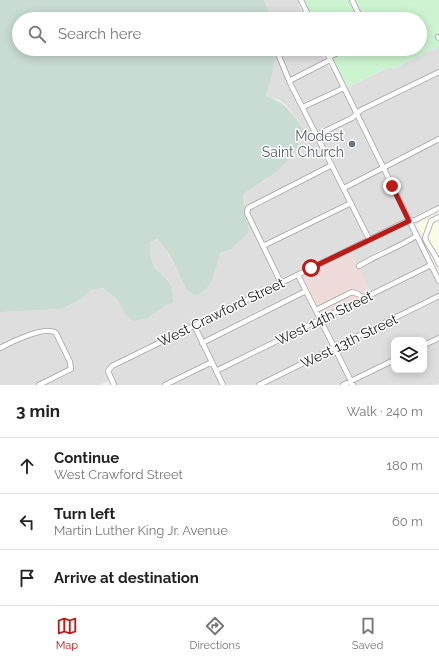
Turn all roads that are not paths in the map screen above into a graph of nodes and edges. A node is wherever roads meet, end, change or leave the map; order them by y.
1 (302, 0) edge
2 (352, 0) edge
3 (307, 12) edge
4 (358, 12) edge
5 (279, 56) edge
6 (328, 56) edge
7 (332, 56) edge
8 (329, 59) junction
9 (439, 72) edge
10 (291, 80) junction
11 (344, 88) junction
12 (303, 107) junction
13 (357, 114) junction
14 (317, 135) junction
15 (439, 139) edge
16 (332, 165) junction
17 (383, 168) junction
18 (344, 188) junction
19 (351, 203) junction
20 (439, 208) edge
21 (439, 217) edge
22 (409, 221) junction
23 (416, 236) junction
24 (369, 239) junction
25 (263, 246) junction
26 (439, 264) edge
27 (359, 266) dead end
28 (435, 270) edge
29 (298, 275) junction
30 (439, 281) edge
31 (282, 283) junction
32 (306, 291) junction
33 (439, 296) edge
34 (362, 298) junction
35 (316, 310) junction
36 (321, 319) junction
37 (194, 325) junction
38 (439, 338) edge
39 (202, 343) junction
40 (427, 344) edge
41 (0, 348) edge
42 (335, 348) junction
43 (212, 362) junction
44 (391, 362) edge
45 (216, 371) junction
46 (352, 383) edge
47 (40, 385) edge
48 (114, 385) edge
49 (165, 385) edge
50 (223, 385) edge
51 (259, 385) edge
52 (343, 385) edge

1 - 3 street
2 - 4 street
5 - 10 street
6 - 8 street
7 - 8 street
8 - 10 street
8 - 11 street
9 - 13 street
10 - 12 street
11 - 12 street
11 - 13 street
12 - 14 street
13 - 14 street
13 - 17 street
14 - 16 street
15 - 17 street
16 - 18 street
16 - 25 street
17 - 18 street
17 - 22 street
18 - 19 street
19 - 24 street
19 - 25 street
20 - 22 street, West Crawford Street
21 - 26 street
22 - 23 street
22 - 24 street, West Crawford Street
23 - 27 street
23 - 28 street
24 - 29 street, West Crawford Street
25 - 31 street
26 - 28 street, West 14th Street
28 - 30 street
28 - 34 street, West 14th Street
29 - 31 street, West Crawford Street
29 - 32 street
31 - 37 street, West Crawford Street
32 - 35 street
32 - 39 street
33 - 42 street, West 13th Street
34 - 35 street
34 - 36 street, West 14th Street
35 - 36 street
36 - 42 street
36 - 45 street, West 14th Street
37 - 39 street
37 - 48 street, West Crawford Street
38 - 40 street
39 - 43 street
41 - 47 street
42 - 46 street
42 - 51 street, West 13th Street
43 - 45 street
43 - 49 street
44 - 46 street
45 - 50 street
46 - 52 street

